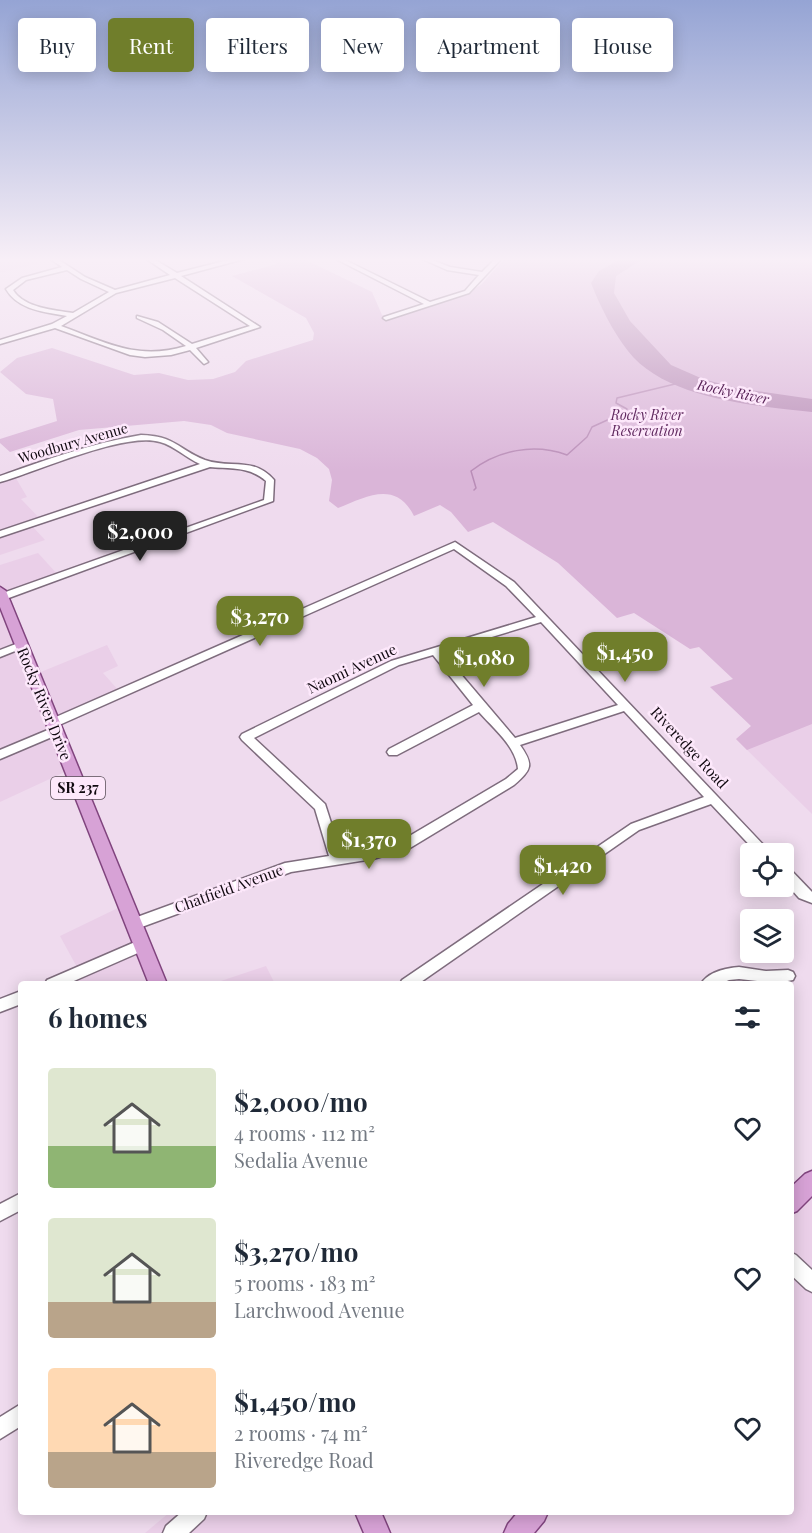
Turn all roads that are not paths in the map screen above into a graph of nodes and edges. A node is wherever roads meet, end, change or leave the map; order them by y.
1 (43, 330) edge
2 (65, 330) edge
3 (165, 330) edge
4 (248, 330) edge
5 (0, 342) edge
6 (192, 347) junction
7 (204, 362) dead end
8 (209, 464) junction
9 (0, 479) edge
10 (0, 534) edge
11 (1, 598) edge
12 (544, 618) junction
13 (21, 645) junction
14 (435, 651) junction
15 (0, 654) edge
16 (480, 706) junction
17 (627, 706) junction
18 (54, 727) junction
19 (513, 743) junction
20 (393, 752) dead end
21 (0, 755) edge
22 (713, 798) junction
23 (756, 843) edge
24 (336, 859) junction
25 (794, 883) edge
26 (812, 898) edge
27 (134, 924) junction
28 (142, 945) junction
29 (788, 976) dead end
30 (59, 981) edge
31 (157, 981) edge
32 (411, 981) edge
33 (712, 981) edge
34 (18, 998) edge
35 (0, 1006) edge
36 (811, 1179) edge
37 (794, 1199) edge
38 (18, 1203) edge
39 (0, 1213) edge
40 (794, 1266) edge
41 (812, 1282) edge
42 (18, 1416) edge
43 (0, 1429) edge
44 (194, 1515) edge
45 (369, 1515) edge
46 (533, 1515) edge
47 (173, 1533) edge
48 (377, 1533) edge
49 (518, 1533) edge

1 - 5 street
2 - 6 street
3 - 6 street
4 - 6 street
6 - 7 street
8 - 9 street, Woodbury Avenue
8 - 10 street
8 - 11 street
11 - 13 main road, Rocky River Drive / SR 237
12 - 14 street, Naomi Avenue
12 - 17 street, Riveredge Road
12 - 18 street, Riveredge Road
13 - 15 street
13 - 18 main road, Rocky River Drive / SR 237
14 - 16 street
14 - 24 street, Naomi Avenue
16 - 19 street
16 - 20 street
17 - 19 street
17 - 22 street, Riveredge Road
18 - 21 street
18 - 27 main road, Rocky River Drive / SR 237
19 - 24 street, Chatfield Avenue
22 - 23 street, Riveredge Road
22 - 32 street
24 - 27 street, Chatfield Avenue
25 - 26 street
27 - 28 main road, Rocky River Drive / SR 237
28 - 30 street
28 - 31 main road, Rocky River Drive / SR 237
29 - 33 street
34 - 35 street
36 - 37 main road
38 - 39 street
40 - 41 street
42 - 43 street
44 - 47 street
45 - 48 main road
46 - 49 main road

